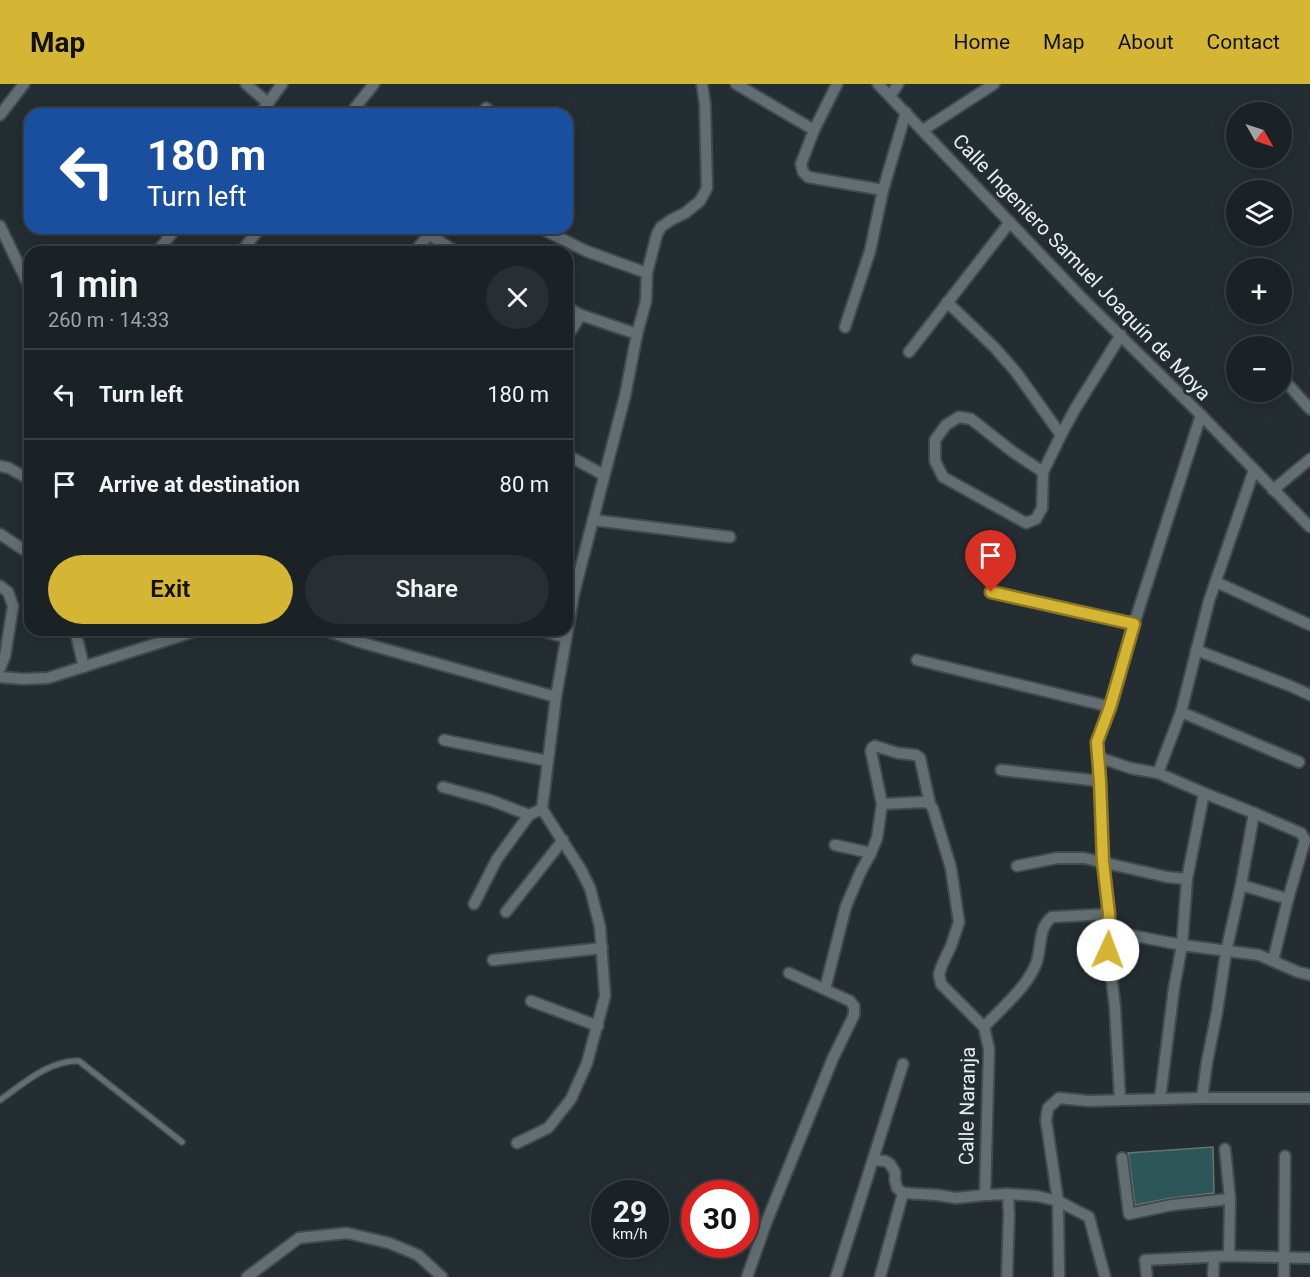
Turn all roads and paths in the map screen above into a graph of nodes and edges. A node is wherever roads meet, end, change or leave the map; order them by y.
1 (24, 84) edge
2 (246, 84) edge
3 (282, 84) edge
4 (374, 84) edge
5 (702, 84) edge
6 (736, 84) edge
7 (837, 84) edge
8 (878, 84) edge
9 (898, 84) edge
10 (994, 84) edge
11 (890, 96) junction
12 (268, 103) junction
13 (264, 108) edge
14 (355, 108) edge
15 (906, 112) junction
16 (0, 115) edge
17 (814, 130) junction
18 (923, 130) junction
19 (884, 190) junction
20 (1010, 222) junction
21 (0, 226) edge
22 (171, 234) edge
23 (255, 234) edge
24 (430, 234) edge
25 (434, 234) edge
26 (552, 234) edge
27 (162, 246) edge
28 (246, 246) edge
29 (419, 246) edge
30 (449, 246) edge
31 (647, 273) junction
32 (24, 276) edge
33 (947, 302) junction
34 (573, 311) edge
35 (581, 315) junction
36 (845, 327) dead end
37 (573, 328) edge
38 (637, 334) junction
39 (1121, 335) junction
40 (909, 352) dead end
41 (1292, 389) edge
42 (1310, 409) edge
43 (1201, 415) junction
44 (1061, 435) junction
45 (573, 458) edge
46 (1310, 459) edge
47 (0, 466) edge
48 (1254, 470) junction
49 (1043, 472) junction
50 (604, 475) junction
51 (24, 477) edge
52 (1273, 490) junction
53 (593, 520) junction
54 (1310, 527) edge
55 (0, 534) edge
56 (730, 537) dead end
57 (24, 550) edge
58 (1216, 582) junction
59 (573, 585) edge
60 (0, 586) edge
61 (991, 592) dead end
62 (1134, 624) junction
63 (1310, 625) edge
64 (76, 636) edge
65 (163, 636) edge
66 (342, 636) edge
67 (362, 636) edge
68 (560, 636) edge
69 (566, 638) joint
70 (360, 642) junction
71 (1196, 650) junction
72 (917, 660) dead end
73 (84, 667) junction
74 (0, 668) edge
75 (0, 677) edge
76 (1310, 695) edge
77 (556, 697) junction
78 (1110, 707) junction
79 (1180, 712) junction
80 (444, 740) dead end
81 (1098, 757) junction
82 (548, 761) junction
83 (1299, 762) dead end
84 (1001, 770) dead end
85 (1158, 772) junction
86 (1100, 781) junction
87 (443, 787) dead end
88 (1204, 794) junction
89 (882, 804) junction
90 (930, 804) junction
91 (543, 809) junction
92 (1254, 813) junction
93 (529, 815) junction
94 (563, 840) junction
95 (836, 844) dead end
96 (871, 853) junction
97 (1103, 862) junction
98 (1017, 866) dead end
99 (1187, 879) junction
100 (1241, 885) junction
101 (1288, 899) junction
102 (474, 904) dead end
103 (506, 912) dead end
104 (1109, 914) junction
105 (1109, 931) junction
106 (1182, 945) junction
107 (602, 948) junction
108 (1226, 952) junction
109 (493, 960) dead end
110 (1273, 961) junction
111 (789, 973) dead end
112 (1310, 975) edge
113 (825, 989) junction
114 (531, 1001) dead end
115 (598, 1026) junction
116 (984, 1027) junction
117 (903, 1064) dead end
118 (1202, 1098) junction
119 (1310, 1098) edge
120 (1160, 1099) junction
121 (0, 1100) edge
122 (1120, 1101) junction
123 (182, 1142) dead end
124 (517, 1143) dead end
125 (1225, 1149) dead end
126 (1285, 1156) dead end
127 (1122, 1158) dead end
128 (873, 1160) junction
129 (903, 1193) junction
130 (1008, 1194) junction
131 (985, 1195) junction
132 (1230, 1199) junction
133 (1058, 1201) junction
134 (1229, 1256) junction
135 (1214, 1257) junction
136 (1284, 1258) junction
137 (1310, 1258) edge
138 (247, 1277) edge
139 (441, 1277) edge
140 (747, 1277) edge
141 (836, 1277) edge
142 (880, 1277) edge
143 (1007, 1277) edge
144 (1059, 1277) edge
145 (1105, 1277) edge
146 (1147, 1277) edge
147 (1213, 1277) edge
148 (1284, 1277) edge

1 - 16 street
2 - 12 street
3 - 12 street
4 - 14 street
5 - 31 street
6 - 17 street
7 - 17 street
8 - 11 street, Calle Ingeniero Samuel Joaquín de Moya
9 - 11 street
10 - 18 street
11 - 15 street, Calle Ingeniero Samuel Joaquín de Moya
12 - 13 street
15 - 18 street, Calle Ingeniero Samuel Joaquín de Moya
15 - 19 street
17 - 19 street
18 - 20 street, Calle Ingeniero Samuel Joaquín de Moya
19 - 36 street
20 - 33 street
20 - 39 street, Calle Ingeniero Samuel Joaquín de Moya
21 - 32 street
22 - 27 street
23 - 28 street
24 - 29 street
25 - 30 street
26 - 31 street
31 - 38 street
33 - 40 street
33 - 44 street
34 - 35 street
35 - 37 street
35 - 38 street
38 - 50 street
39 - 43 street, Calle Ingeniero Samuel Joaquín de Moya
39 - 44 street
41 - 42 street
43 - 48 street, Calle Ingeniero Samuel Joaquín de Moya
43 - 62 street
44 - 49 street
45 - 50 street
46 - 52 street
47 - 51 street
48 - 52 street, Calle Ingeniero Samuel Joaquín de Moya
48 - 58 street
49 - 49 street
50 - 53 street
52 - 54 street, Calle Ingeniero Samuel Joaquín de Moya
53 - 56 street
53 - 59 street
55 - 57 street
58 - 63 street
58 - 71 street
60 - 74 street
61 - 62 street
62 - 78 street
64 - 73 street
65 - 73 street
66 - 70 street
67 - 70 street
68 - 69 street
69 - 77 street
70 - 77 street
71 - 76 street
71 - 79 street
72 - 78 street
73 - 75 street
77 - 82 street
78 - 81 street
79 - 83 street
79 - 85 street
80 - 82 street
81 - 85 street
81 - 86 street
82 - 91 street
84 - 86 street
85 - 88 street
86 - 97 street
87 - 93 street
88 - 92 street
88 - 99 street
89 - 90 street
89 - 90 street, Calle Naranja
89 - 96 street
90 - 116 street, Calle Naranja
91 - 93 street
91 - 94 street
92 - 100 street
92 - 101 street
93 - 102 street
94 - 103 street
94 - 107 street
95 - 96 street
96 - 113 street
97 - 98 street
97 - 99 street
97 - 104 street
99 - 106 street
100 - 101 street
100 - 108 street
101 - 110 street
104 - 105 street
104 - 116 street
105 - 106 street
105 - 122 street
106 - 108 street
106 - 120 street
107 - 109 street
107 - 115 street
108 - 110 street
108 - 118 street
110 - 112 street
111 - 113 street
113 - 140 street
114 - 115 street
115 - 124 street
116 - 131 street, Calle Naranja
117 - 128 street
118 - 119 street
118 - 120 street
120 - 122 street
121 - 123 lane
122 - 133 street
125 - 132 street
126 - 136 street
127 - 132 street
128 - 129 street
128 - 141 street
129 - 131 street
129 - 142 street
130 - 131 street
130 - 133 street
130 - 143 street
132 - 134 street
133 - 144 street
133 - 145 street
134 - 135 street
134 - 136 street
135 - 146 street
135 - 147 street
136 - 137 street
136 - 148 street
138 - 139 street

